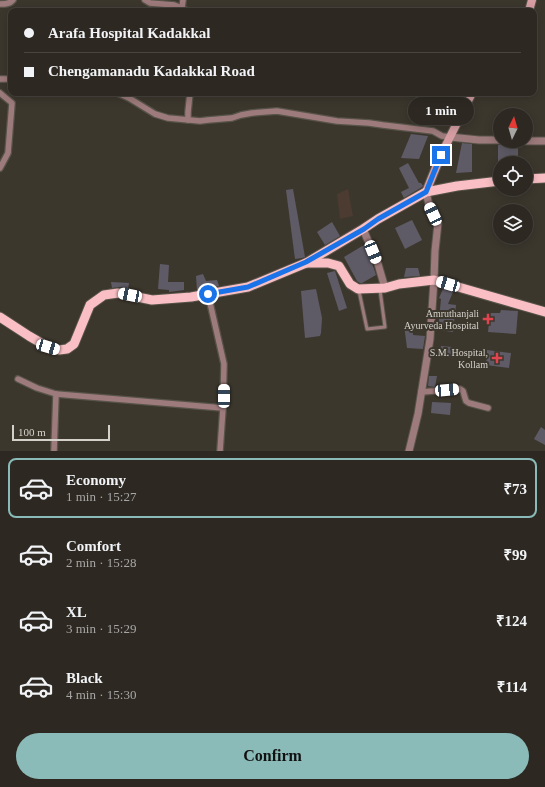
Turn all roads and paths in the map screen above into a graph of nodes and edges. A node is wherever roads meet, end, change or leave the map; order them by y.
1 (13, 0) edge
2 (145, 0) edge
3 (0, 4) edge
4 (180, 8) edge
5 (0, 93) edge
6 (125, 96) edge
7 (190, 96) edge
8 (470, 96) edge
9 (188, 120) junction
10 (450, 137) junction
11 (493, 140) edge
12 (533, 141) edge
13 (545, 141) edge
14 (0, 168) edge
15 (545, 178) edge
16 (533, 179) edge
17 (493, 182) edge
18 (426, 192) junction
19 (364, 229) junction
20 (306, 262) junction
21 (434, 280) junction
22 (383, 288) junction
23 (358, 289) junction
24 (208, 294) junction
25 (545, 312) edge
26 (0, 317) edge
27 (18, 379) dead end
28 (421, 392) junction
29 (56, 394) junction
30 (223, 408) junction
31 (488, 408) dead end
32 (54, 451) edge
33 (220, 451) edge
34 (409, 451) edge

1 - 3 street
2 - 4 street
5 - 14 street
6 - 9 street
7 - 9 street
8 - 10 main road
9 - 10 street
10 - 11 street
10 - 18 main road
12 - 13 street
15 - 16 main road
17 - 18 main road
18 - 19 main road
18 - 21 street
19 - 20 main road
19 - 22 street
20 - 23 main road
20 - 24 main road
21 - 22 main road
21 - 25 main road
21 - 28 street
22 - 23 main road
22 - 23 lane
24 - 26 main road
24 - 30 street
27 - 29 street
28 - 31 street
28 - 34 street
29 - 30 street
29 - 32 street
30 - 33 street

